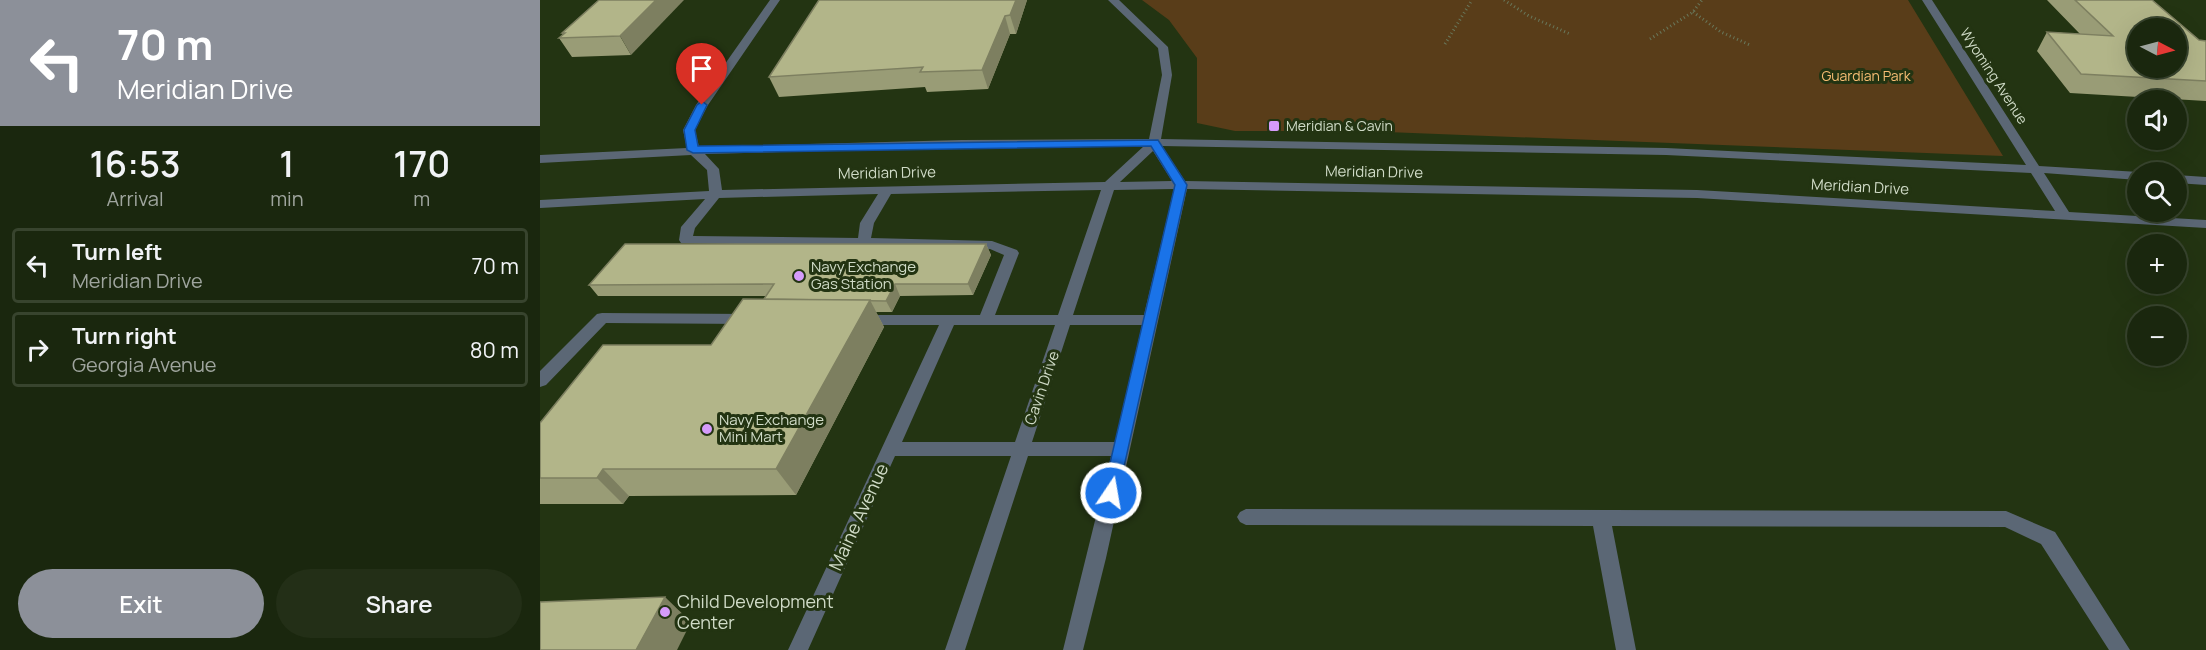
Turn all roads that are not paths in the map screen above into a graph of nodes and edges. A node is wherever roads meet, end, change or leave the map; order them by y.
1 (775, 0) edge
2 (1113, 0) edge
3 (1927, 0) edge
4 (1154, 143) junction
5 (693, 150) junction
6 (540, 159) edge
7 (2035, 169) junction
8 (2127, 175) edge
9 (2187, 180) edge
10 (2206, 181) edge
11 (1110, 185) junction
12 (1181, 185) junction
13 (887, 190) junction
14 (716, 194) junction
15 (540, 204) edge
16 (2065, 216) junction
17 (2206, 224) edge
18 (864, 242) junction
19 (757, 319) edge
20 (841, 320) edge
21 (949, 320) junction
22 (985, 320) junction
23 (1065, 320) junction
24 (1151, 320) junction
25 (540, 381) edge
26 (1021, 449) junction
27 (1121, 449) junction
28 (890, 450) junction
29 (1246, 517) dead end
30 (1601, 518) junction
31 (798, 650) edge
32 (955, 650) edge
33 (1073, 650) edge
34 (1626, 650) edge
35 (2120, 650) edge

1 - 5 street
2 - 4 street
3 - 7 street, Wyoming Avenue
4 - 5 street, Meridian Drive
4 - 7 street, Meridian Drive
4 - 11 street, Cavin Drive
4 - 12 street
5 - 6 street, Meridian Drive
5 - 14 street
7 - 8 street, Meridian Drive
7 - 16 street, Wyoming Avenue
9 - 10 street
11 - 12 street, Meridian Drive
11 - 13 street, Meridian Drive
11 - 23 street, Cavin Drive
12 - 16 street, Meridian Drive
12 - 24 street
13 - 14 street, Meridian Drive
13 - 18 street
14 - 15 street, Meridian Drive
14 - 18 street
16 - 17 street, Meridian Drive
18 - 22 street
19 - 25 street
20 - 21 street
21 - 22 street
21 - 28 street, Maine Avenue
22 - 23 street
23 - 24 street
23 - 26 street, Cavin Drive
24 - 27 street
26 - 27 street
26 - 28 street
26 - 32 street, Cavin Drive
27 - 33 street
28 - 31 street, Maine Avenue
29 - 30 street
30 - 34 street
30 - 35 street

